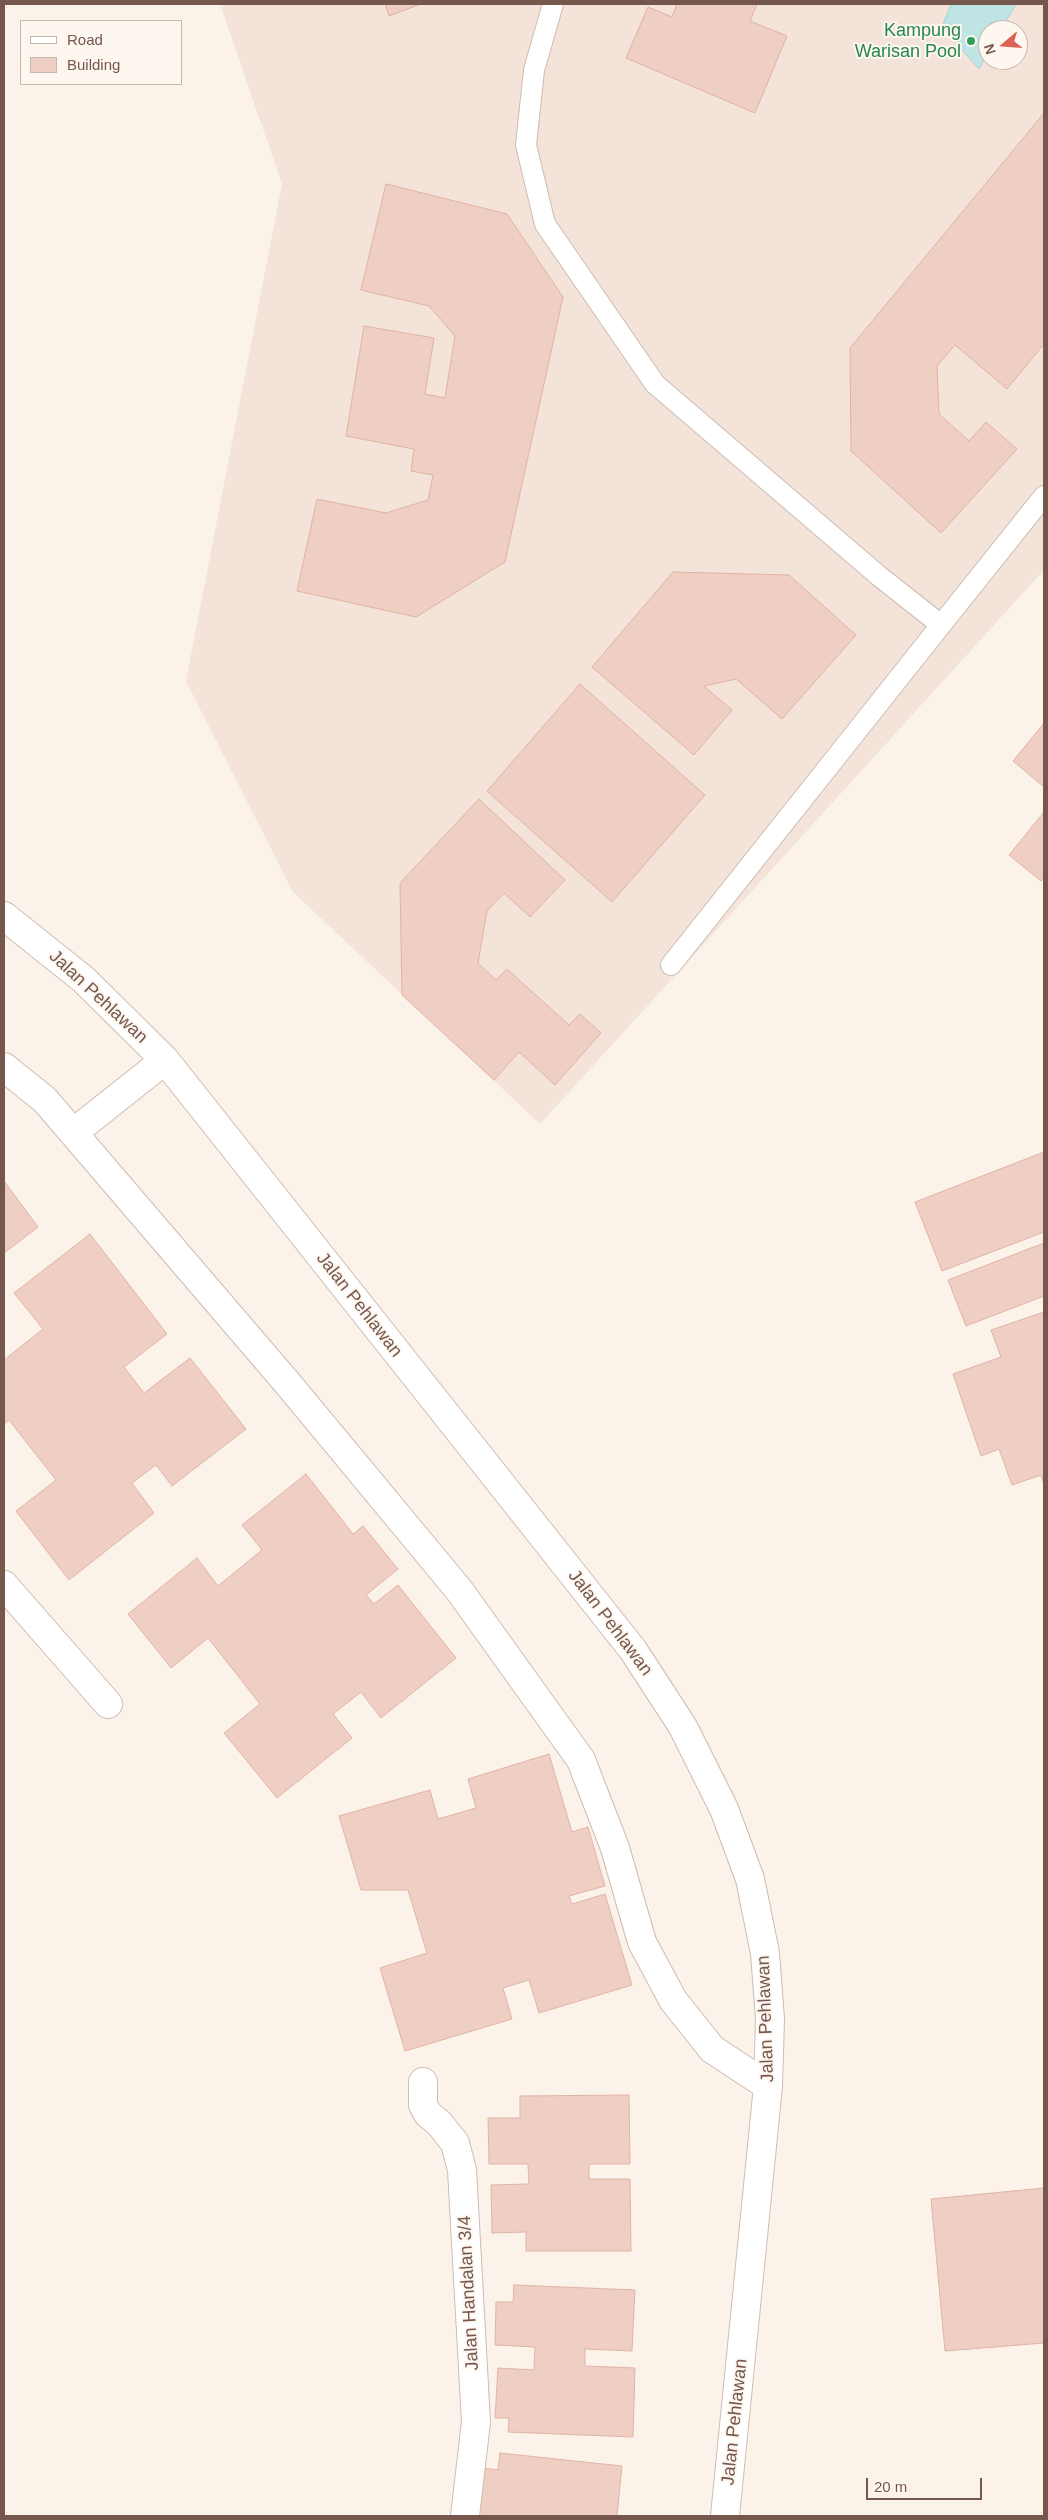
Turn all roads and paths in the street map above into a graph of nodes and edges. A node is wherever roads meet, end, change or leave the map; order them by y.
1 (554, 4) edge
2 (1044, 496) edge
3 (942, 625) junction
4 (4, 916) edge
5 (671, 965) dead end
6 (165, 1060) junction
7 (4, 1067) edge
8 (73, 1133) junction
9 (4, 1585) edge
10 (108, 1704) dead end
11 (423, 2082) dead end
12 (768, 2086) junction
13 (465, 2516) edge
14 (725, 2516) edge

1 - 3 lane
2 - 3 lane
3 - 5 lane
4 - 6 street, Jalan Pehlawan
6 - 8 street
6 - 12 street, Jalan Pehlawan
7 - 8 street
8 - 12 street
9 - 10 street
11 - 13 street, Jalan Handalan 3/4
12 - 14 street, Jalan Pehlawan

